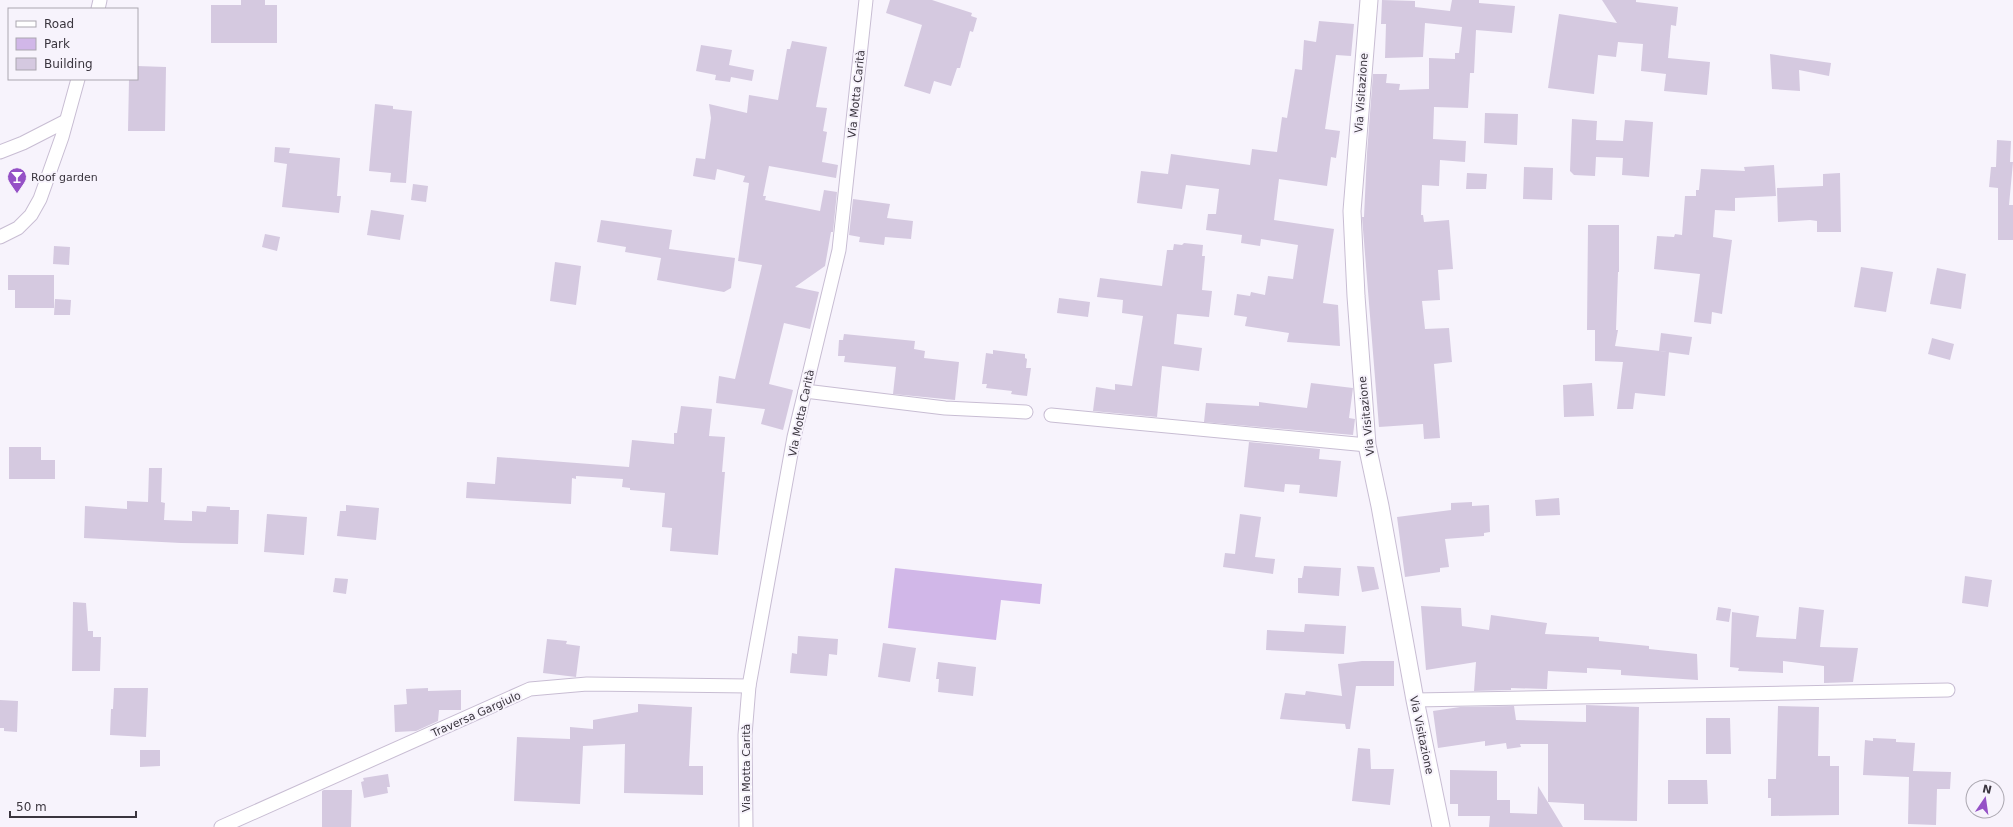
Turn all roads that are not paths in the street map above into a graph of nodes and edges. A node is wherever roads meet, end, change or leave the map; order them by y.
1 (866, 0) edge
2 (1369, 0) edge
3 (78, 80) edge
4 (66, 121) junction
5 (0, 152) edge
6 (0, 237) edge
7 (805, 391) junction
8 (1026, 412) dead end
9 (1051, 415) dead end
10 (1367, 445) junction
11 (750, 686) junction
12 (1948, 690) dead end
13 (1415, 700) junction
14 (221, 827) edge
15 (746, 827) edge
16 (1441, 827) edge

1 - 7 street, Via Motta Carità
2 - 10 street, Via Visitazione
3 - 4 street
4 - 5 street
4 - 6 street
7 - 8 street
7 - 11 street, Via Motta Carità
9 - 10 street
10 - 13 street, Via Visitazione
11 - 14 street, Traversa Gargiulo
11 - 15 street, Via Motta Carità
12 - 13 street
13 - 16 street, Via Visitazione

